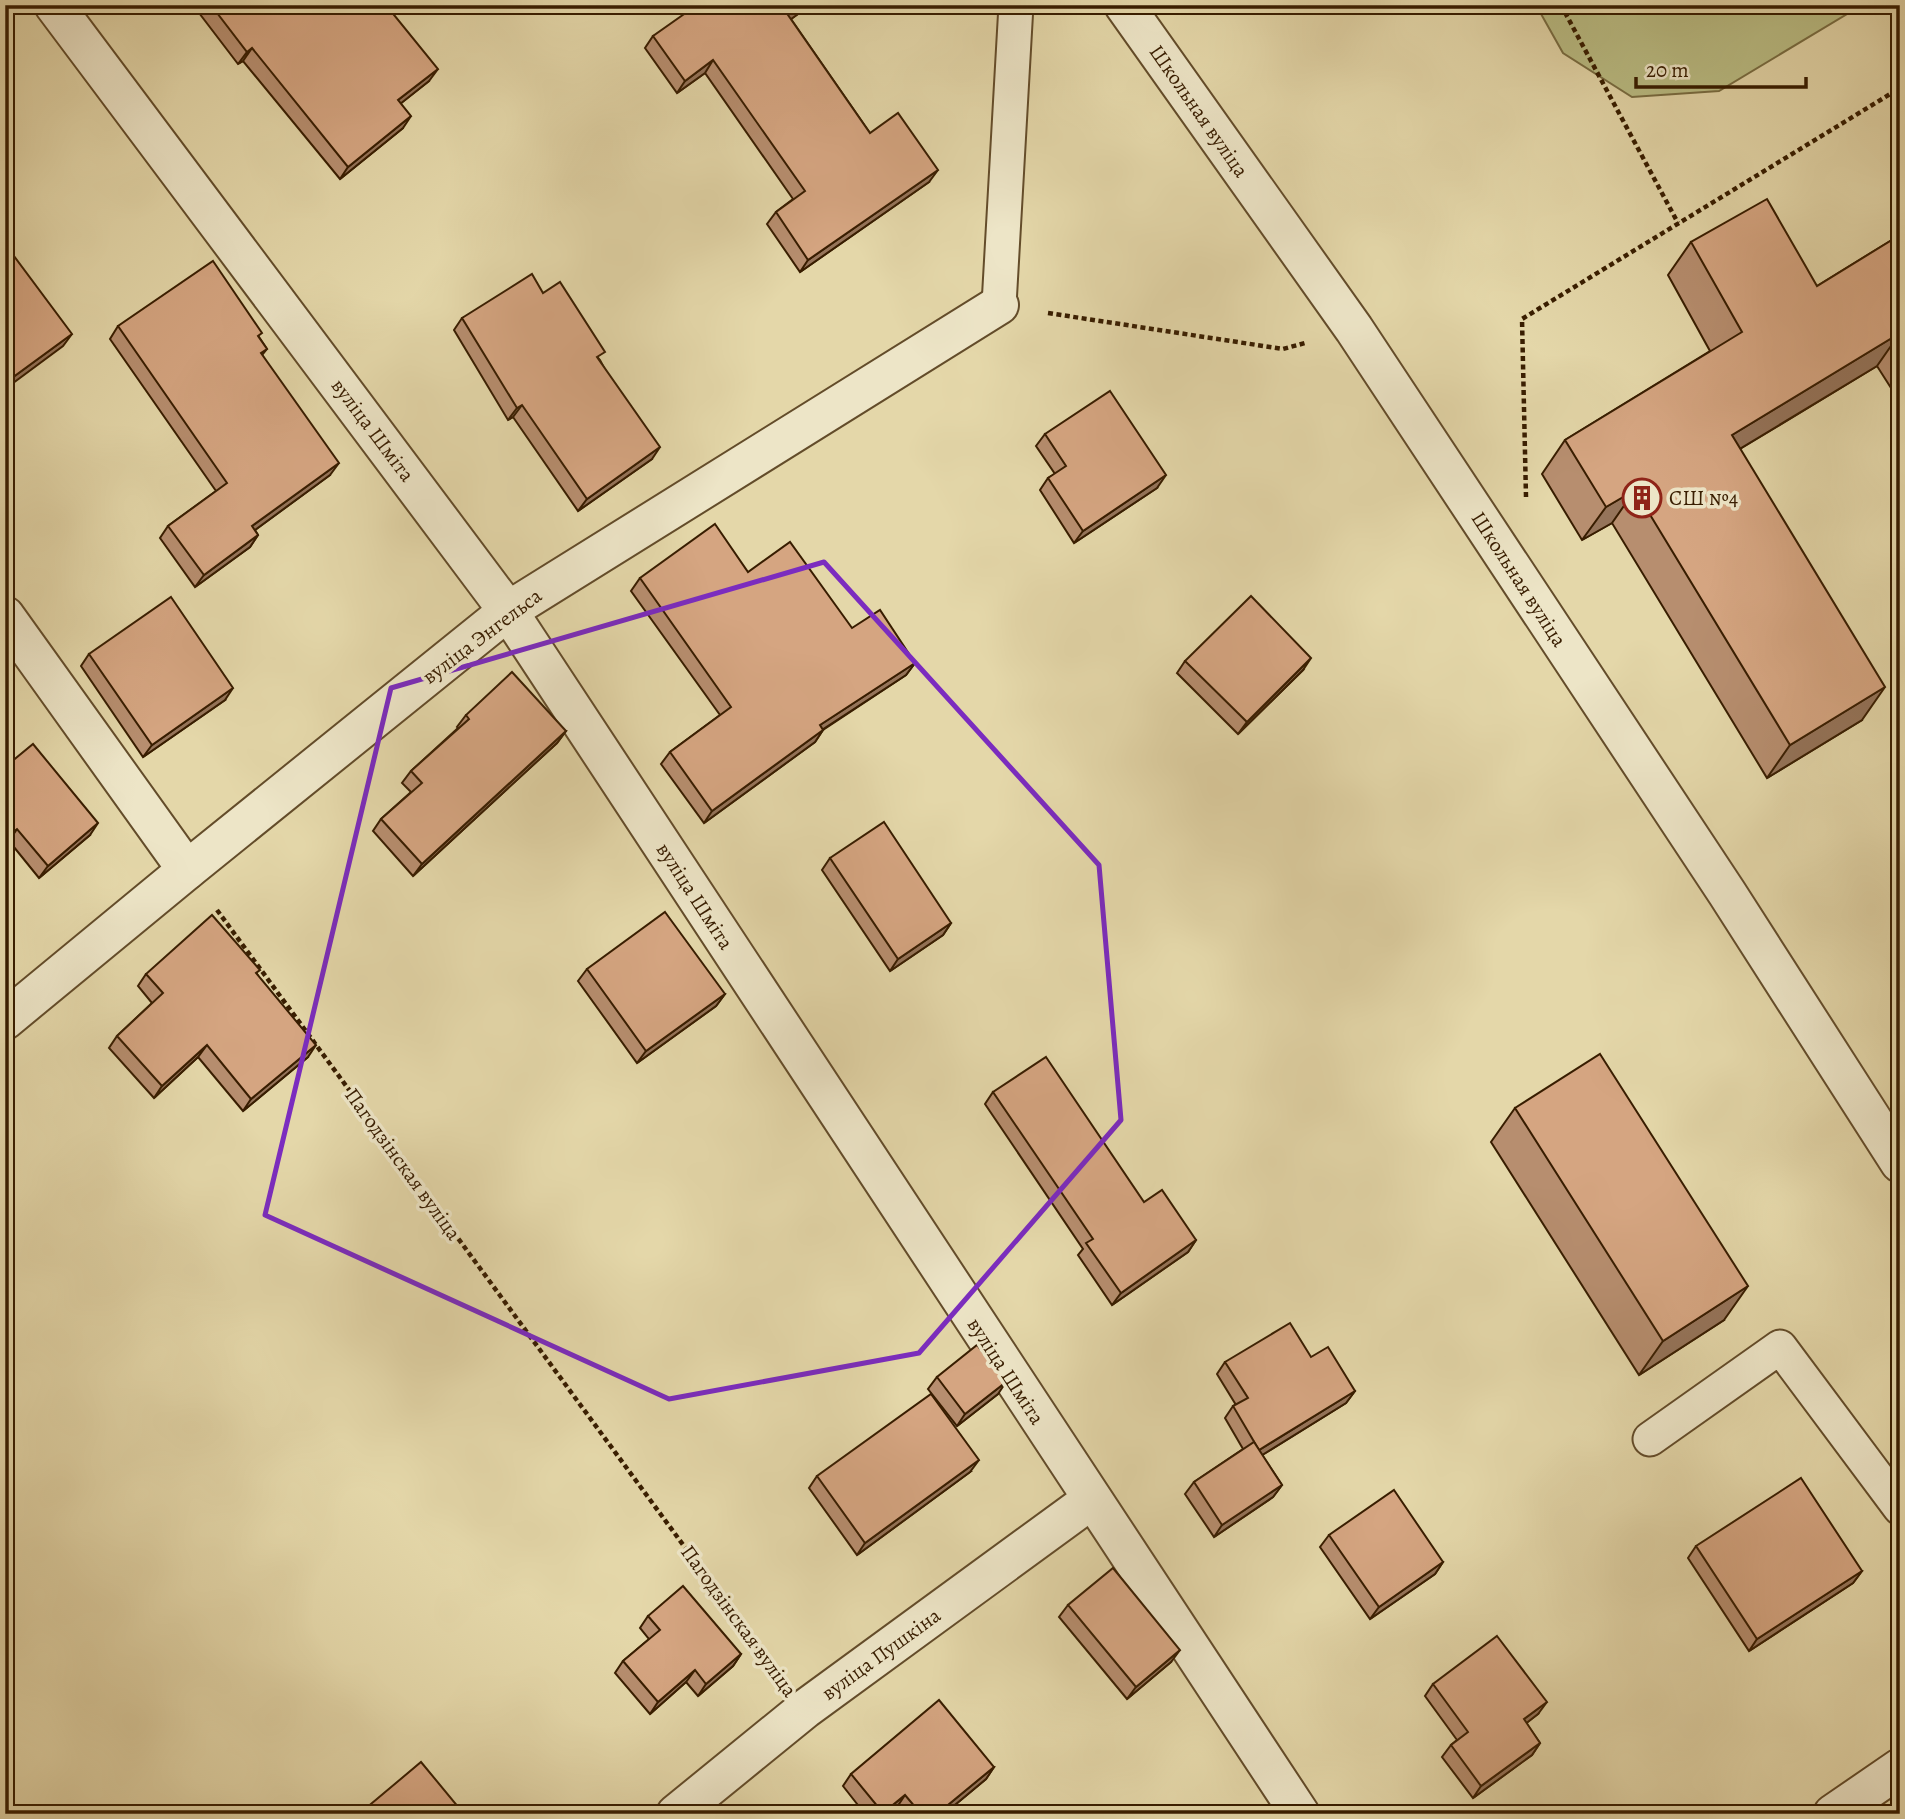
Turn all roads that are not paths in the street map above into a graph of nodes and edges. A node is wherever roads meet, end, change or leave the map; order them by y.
1 (54, 5) edge
2 (1016, 5) edge
3 (1124, 5) edge
4 (999, 305) joint
5 (508, 611) junction
6 (5, 616) edge
7 (187, 870) junction
8 (5, 1020) edge
9 (1900, 1163) edge
10 (1650, 1439) dead end
11 (1091, 1500) junction
12 (1900, 1508) edge
13 (1900, 1768) edge
14 (676, 1814) edge
15 (1300, 1814) edge
16 (1833, 1814) edge

1 - 5 street, вуліца Шміта
2 - 4 lane
3 - 9 street, Школьная вуліца
4 - 5 street, вуліца Энгельса
5 - 7 street, вуліца Энгельса
5 - 11 street, вуліца Шміта
6 - 7 street
7 - 8 street, вуліца Энгельса
10 - 12 lane
11 - 14 street, вуліца Пушкіна
11 - 15 street, вуліца Шміта
13 - 16 street

